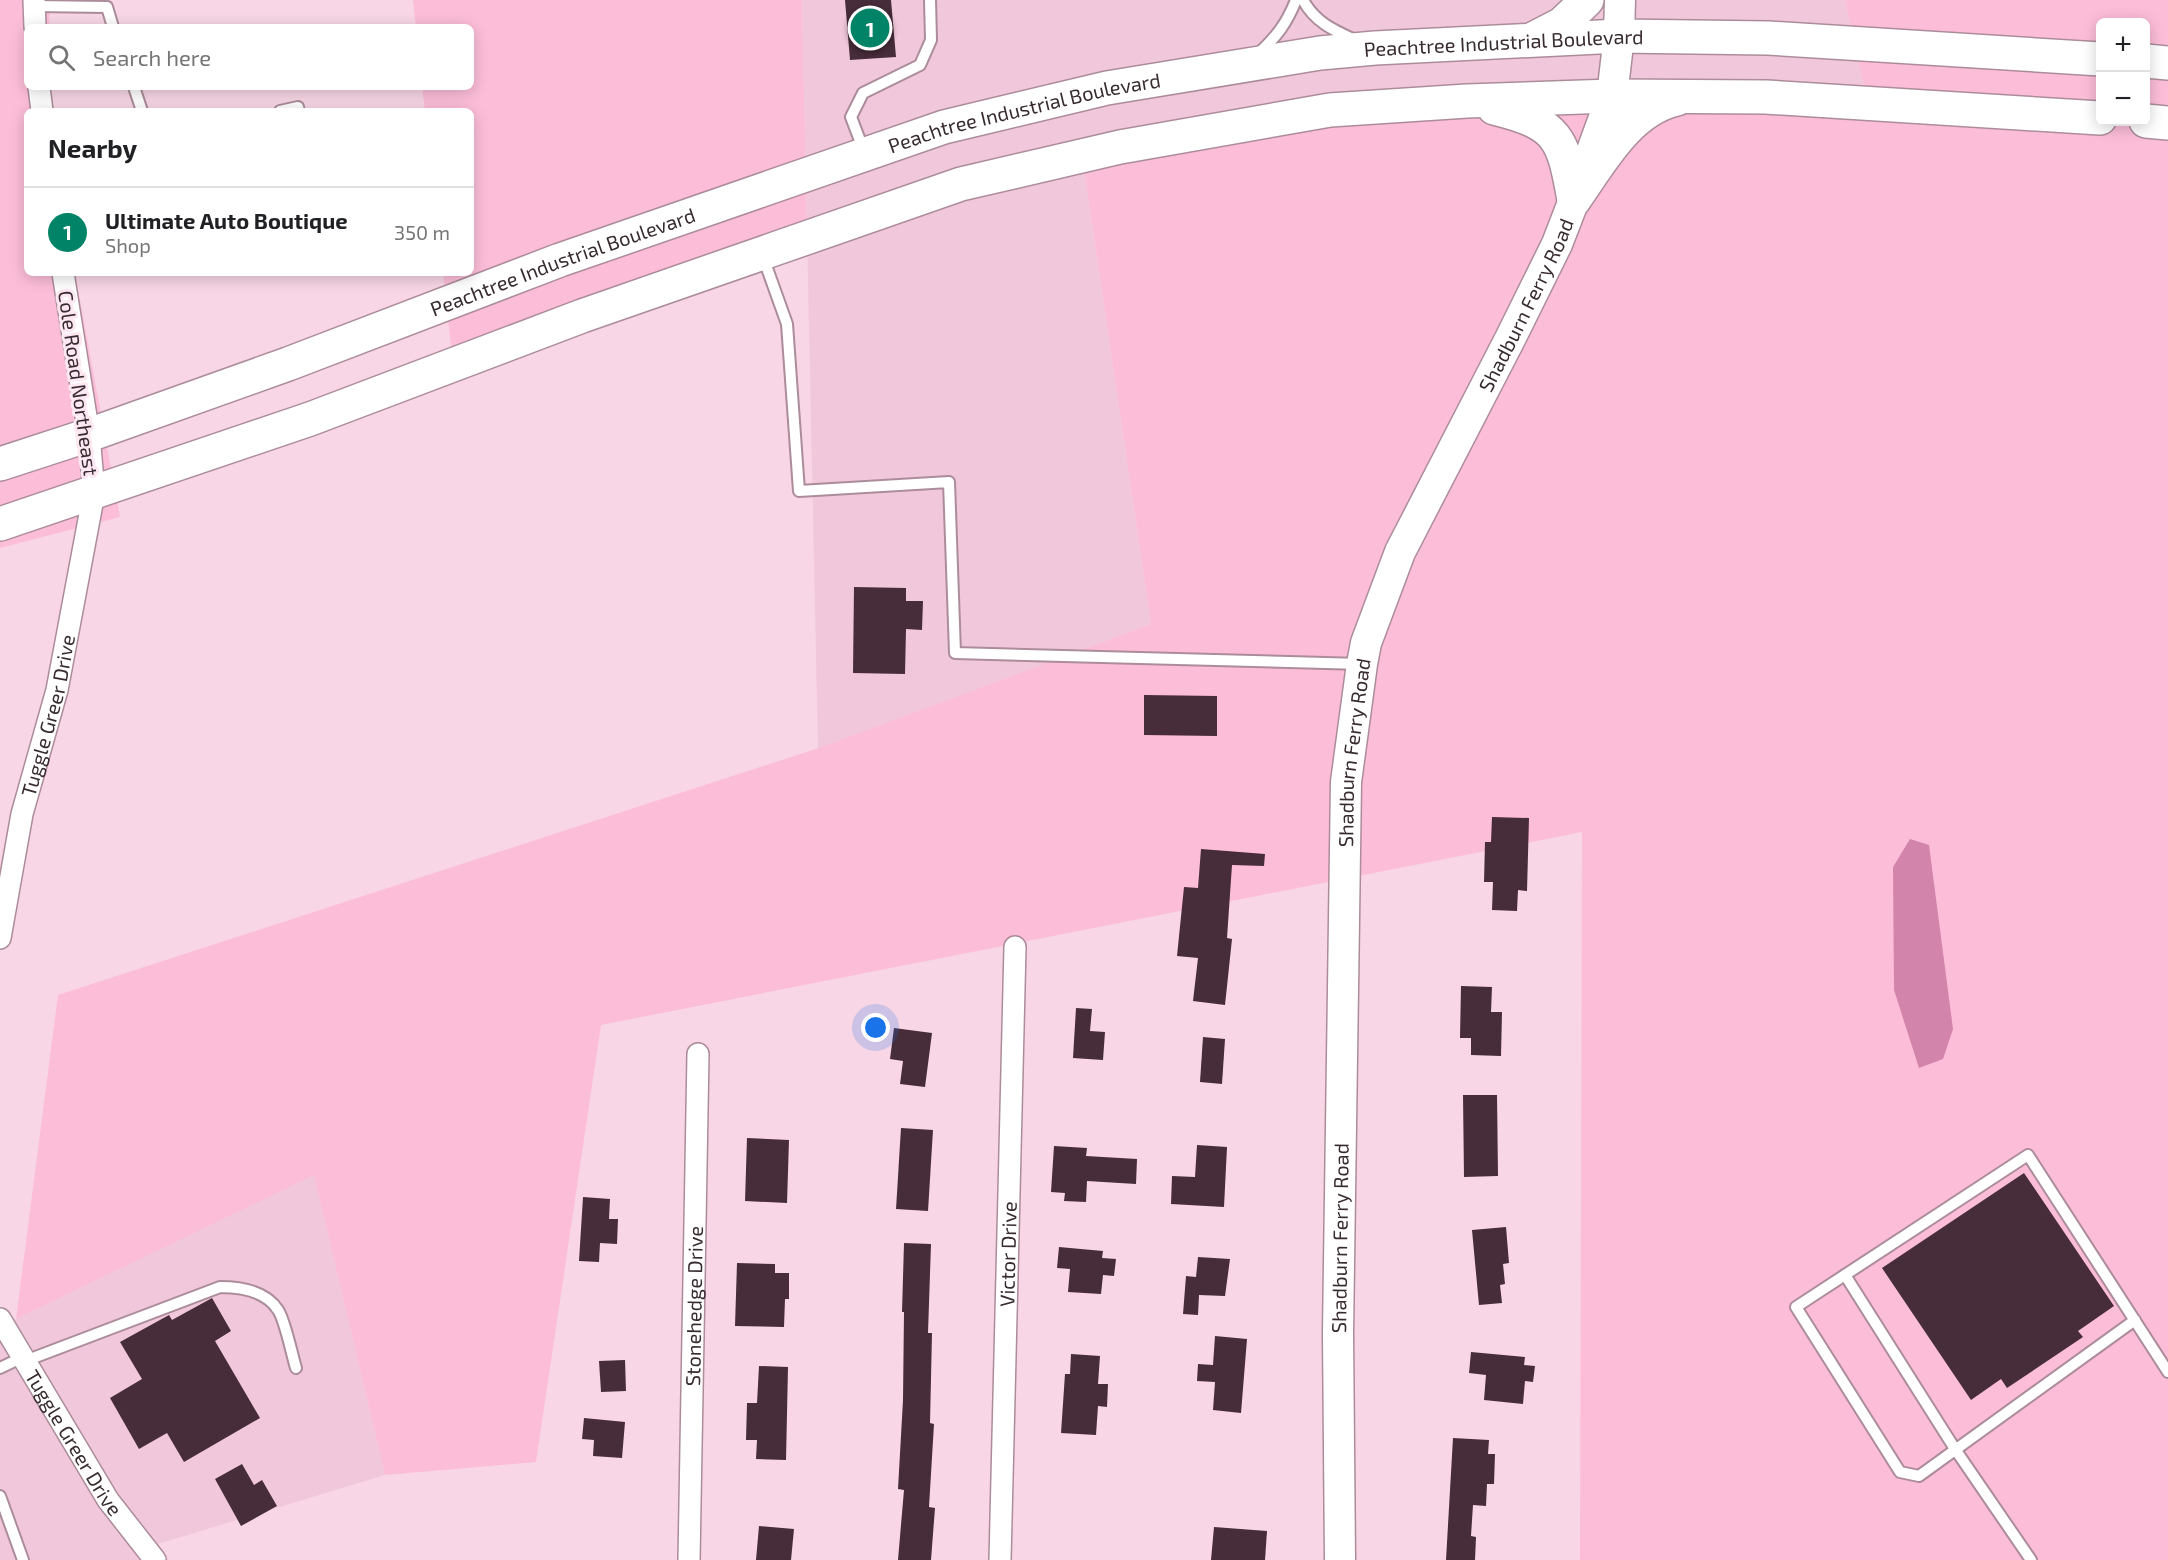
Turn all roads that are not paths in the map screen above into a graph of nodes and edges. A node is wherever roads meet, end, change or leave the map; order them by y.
1 (930, 0) edge
2 (1296, 0) edge
3 (1303, 0) edge
4 (1587, 0) edge
5 (1620, 0) edge
6 (34, 3) edge
7 (35, 24) edge
8 (112, 24) edge
9 (1619, 36) junction
10 (1531, 40) junction
11 (1375, 48) junction
12 (2096, 59) edge
13 (2150, 62) edge
14 (2168, 63) edge
15 (1248, 64) junction
16 (39, 90) edge
17 (135, 90) edge
18 (1612, 96) junction
19 (1688, 96) junction
20 (1467, 101) junction
21 (42, 108) edge
22 (141, 108) edge
23 (2096, 118) edge
24 (2150, 121) edge
25 (2168, 123) edge
26 (865, 154) junction
27 (1574, 200) junction
28 (762, 254) junction
29 (63, 276) edge
30 (89, 435) junction
31 (0, 464) edge
32 (93, 493) junction
33 (0, 524) edge
34 (1362, 663) junction
35 (0, 938) edge
36 (1015, 947) dead end
37 (698, 1054) dead end
38 (1845, 1275) junction
39 (0, 1319) edge
40 (2135, 1320) junction
41 (24, 1359) junction
42 (0, 1368) edge
43 (296, 1368) dead end
44 (2168, 1372) edge
45 (1955, 1449) junction
46 (0, 1496) edge
47 (23, 1560) edge
48 (155, 1560) edge
49 (688, 1560) edge
50 (1000, 1560) edge
51 (1340, 1560) edge
52 (2031, 1560) edge

1 - 26 lane
2 - 15 lane
3 - 11 lane
4 - 10 main road
5 - 9 street, Shadburn Ferry Road
6 - 7 street
6 - 8 lane
9 - 10 main road, Peachtree Industrial Boulevard
9 - 12 main road, Peachtree Industrial Boulevard
9 - 18 street, Shadburn Ferry Road
10 - 11 main road, Peachtree Industrial Boulevard
11 - 15 main road, Peachtree Industrial Boulevard
13 - 14 main road
15 - 26 main road, Peachtree Industrial Boulevard
16 - 21 street
17 - 22 lane
18 - 19 main road
18 - 20 main road
18 - 27 street, Shadburn Ferry Road
19 - 23 main road
19 - 27 main road
20 - 27 main road
20 - 28 main road
24 - 25 main road
26 - 30 main road, Peachtree Industrial Boulevard
27 - 34 street, Shadburn Ferry Road
28 - 32 main road
28 - 34 lane
29 - 30 street, Cole Road Northeast
30 - 31 main road, Peachtree Industrial Boulevard
30 - 32 street, Cole Road Northeast
32 - 33 main road
32 - 35 street, Tuggle Greer Drive
34 - 51 street, Shadburn Ferry Road
36 - 50 street, Victor Drive
37 - 49 street, Stonehedge Drive
38 - 40 lane
38 - 45 lane
38 - 45 lane
39 - 41 street, Tuggle Greer Drive
40 - 44 lane
40 - 45 lane
41 - 42 lane
41 - 43 lane
41 - 48 street, Tuggle Greer Drive
45 - 52 lane
46 - 47 lane

